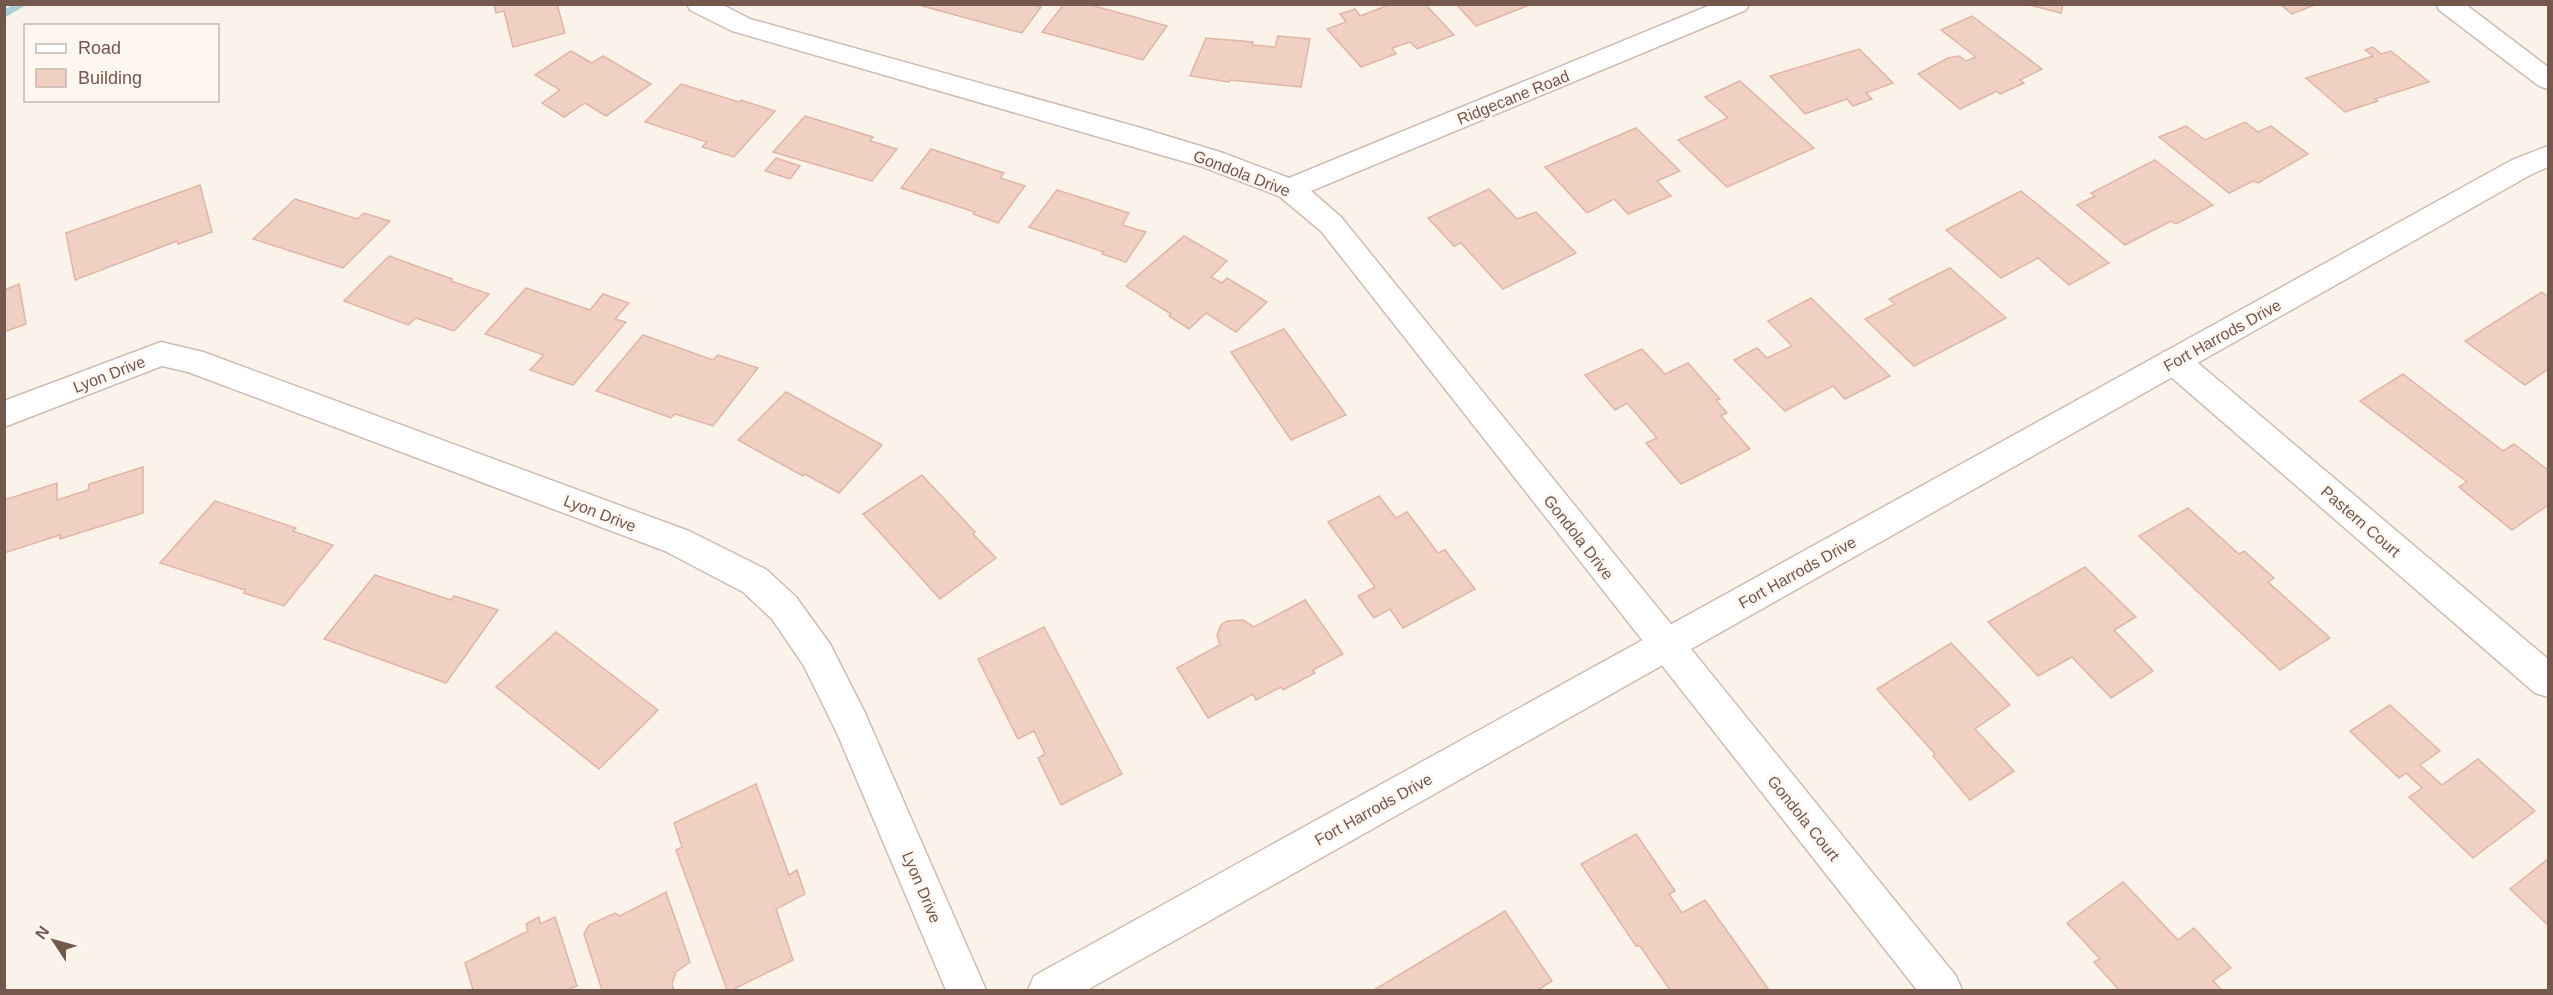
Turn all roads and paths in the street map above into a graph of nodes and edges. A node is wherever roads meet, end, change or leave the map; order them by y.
1 (699, 4) edge
2 (1737, 4) edge
3 (2448, 4) edge
4 (2548, 80) edge
5 (2548, 156) edge
6 (1289, 189) junction
7 (2174, 361) junction
8 (4, 414) edge
9 (1665, 645) junction
10 (2548, 681) edge
11 (966, 990) edge
12 (1048, 990) edge
13 (1942, 990) edge

1 - 6 street, Gondola Drive
2 - 6 street, Ridgecane Road
3 - 4 street
5 - 7 street, Fort Harrods Drive
6 - 9 street, Gondola Drive
7 - 9 street, Fort Harrods Drive
7 - 10 street, Pastern Court
8 - 11 street, Lyon Drive
9 - 12 street, Fort Harrods Drive
9 - 13 street, Gondola Court

